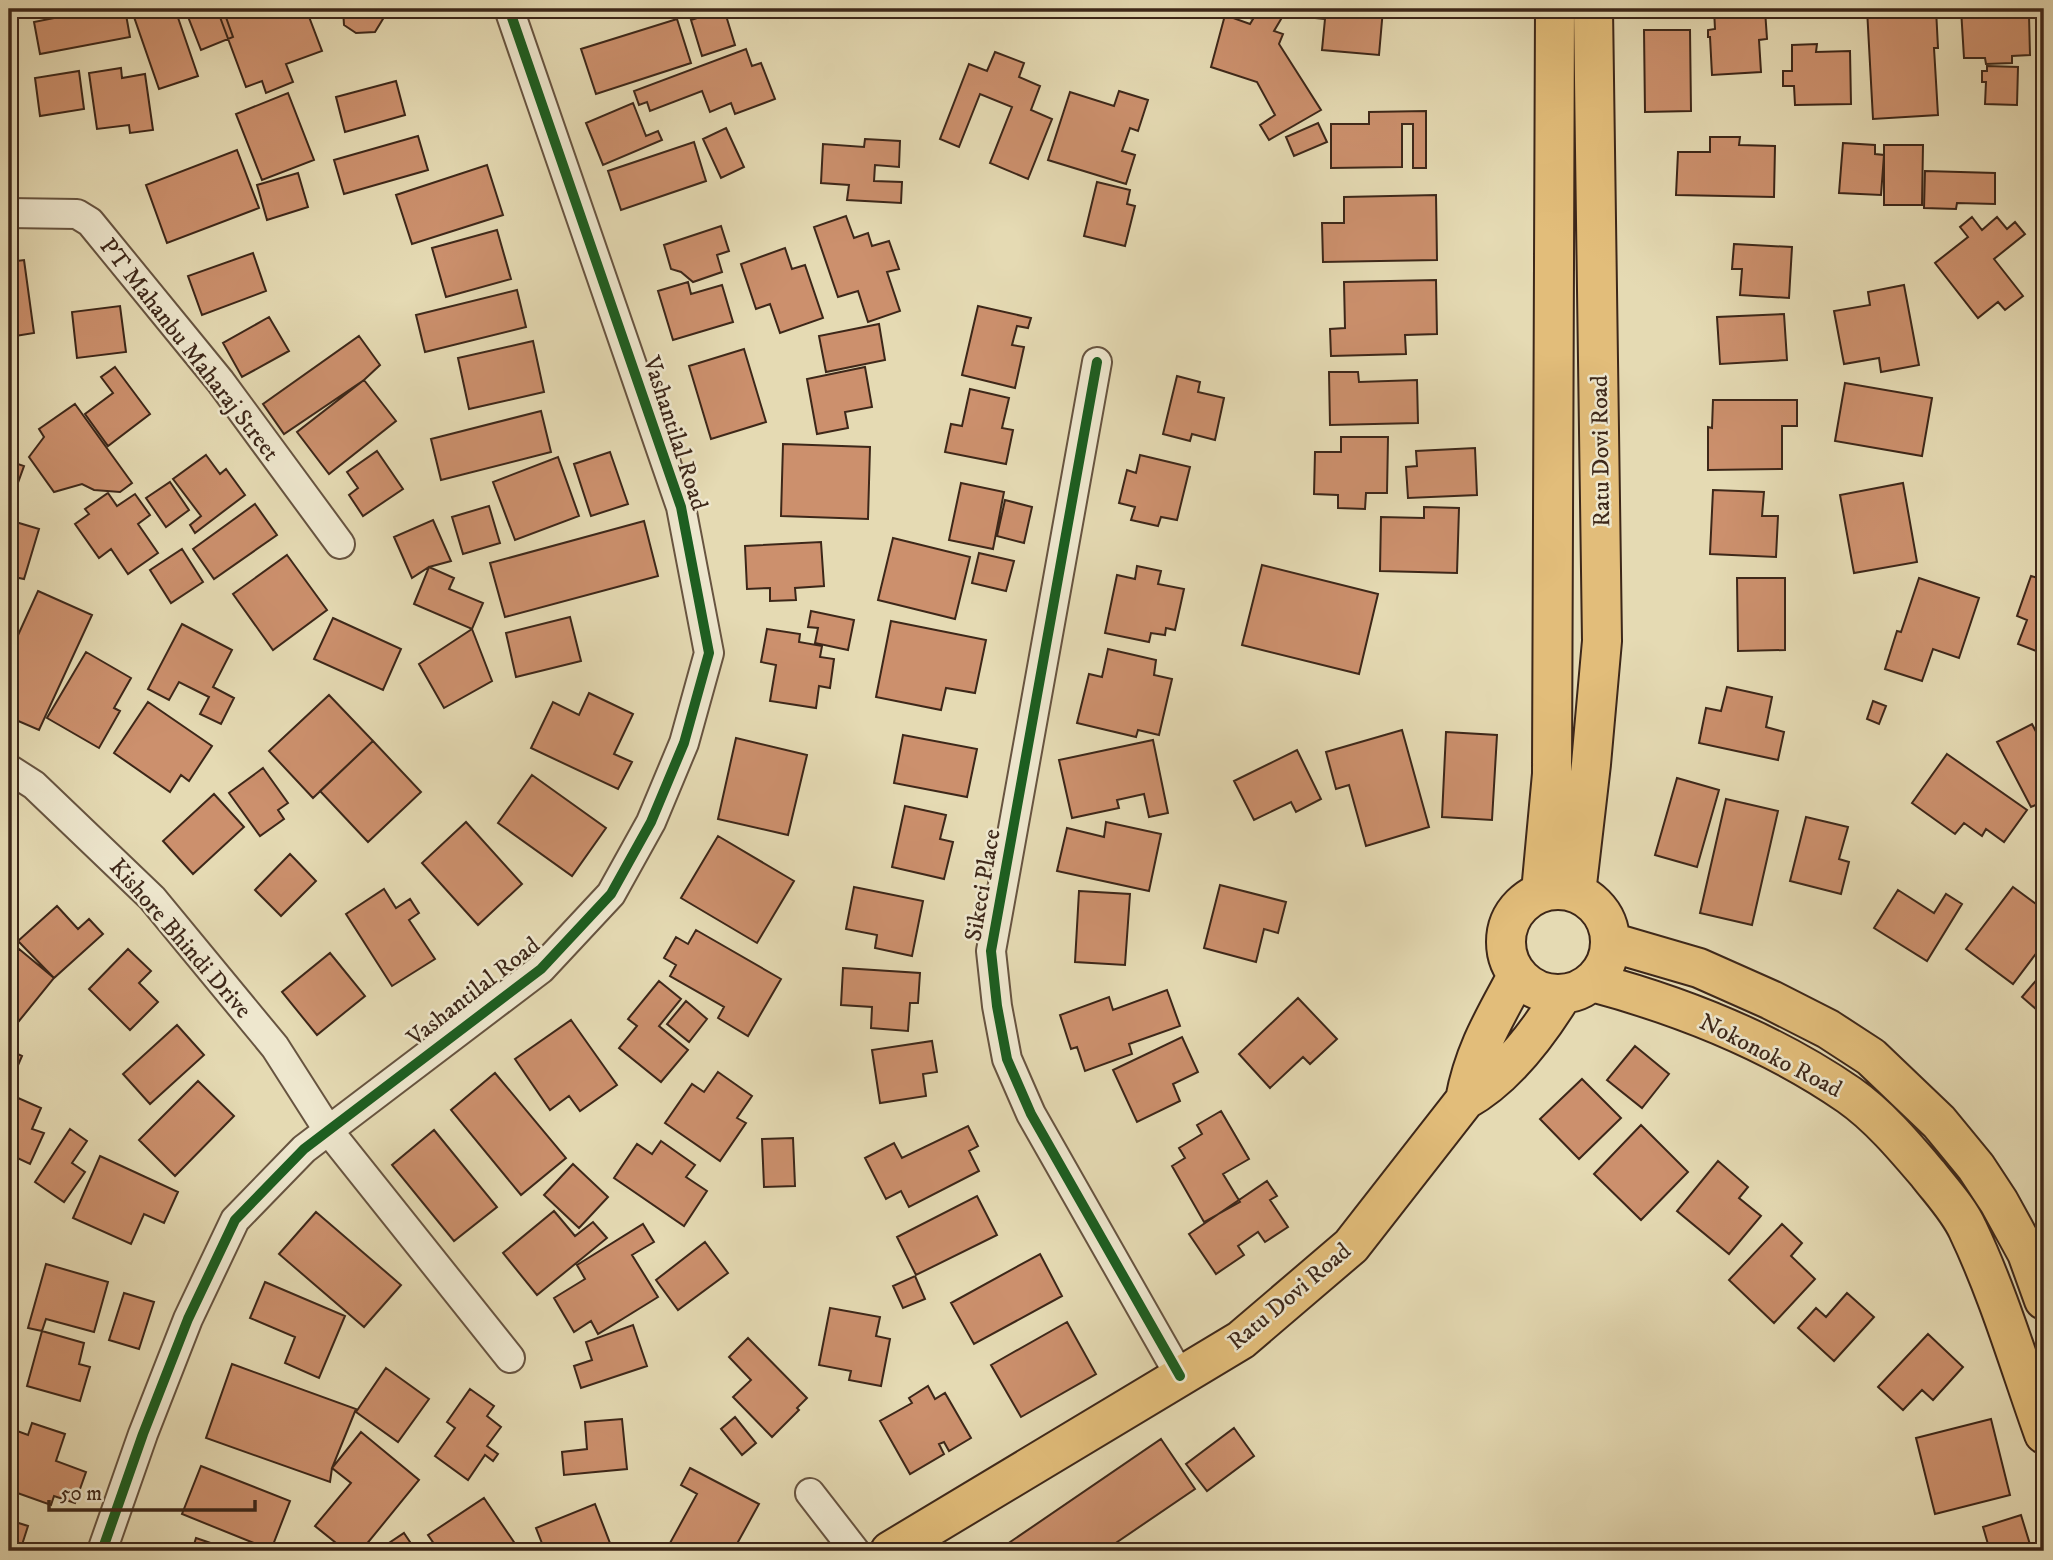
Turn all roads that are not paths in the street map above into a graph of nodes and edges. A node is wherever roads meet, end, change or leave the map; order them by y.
1 (509, 9) edge
2 (1555, 9) edge
3 (1593, 9) edge
4 (9, 213) edge
5 (1097, 362) dead end
6 (340, 544) dead end
7 (9, 769) edge
8 (1559, 893) junction
9 (1610, 942) junction
10 (1517, 976) junction
11 (1577, 989) junction
12 (1465, 1100) junction
13 (328, 1130) junction
14 (2044, 1300) edge
15 (510, 1358) dead end
16 (1180, 1376) junction
17 (2044, 1434) edge
18 (810, 1493) dead end
19 (102, 1551) edge
20 (855, 1551) edge
21 (890, 1551) edge

1 - 13 street, Vashantilal Road
2 - 8 main road, Ratu Dovi Road
3 - 8 main road, Ratu Dovi Road
4 - 6 street, PT Mahanbu Maharaj Street
5 - 16 street, Sikeci Place
7 - 13 street, Kishore Bhindi Drive
8 - 9 main road
8 - 10 main road
9 - 11 main road
9 - 14 main road, Nokonoko Road
10 - 11 main road
10 - 12 main road, Ratu Dovi Road
11 - 12 main road, Ratu Dovi Road
11 - 17 main road, Nokonoko Road
12 - 16 main road, Ratu Dovi Road
13 - 15 street, Kishore Bhindi Drive
13 - 19 street, Vashantilal Road
16 - 21 main road, Ratu Dovi Road
18 - 20 street

